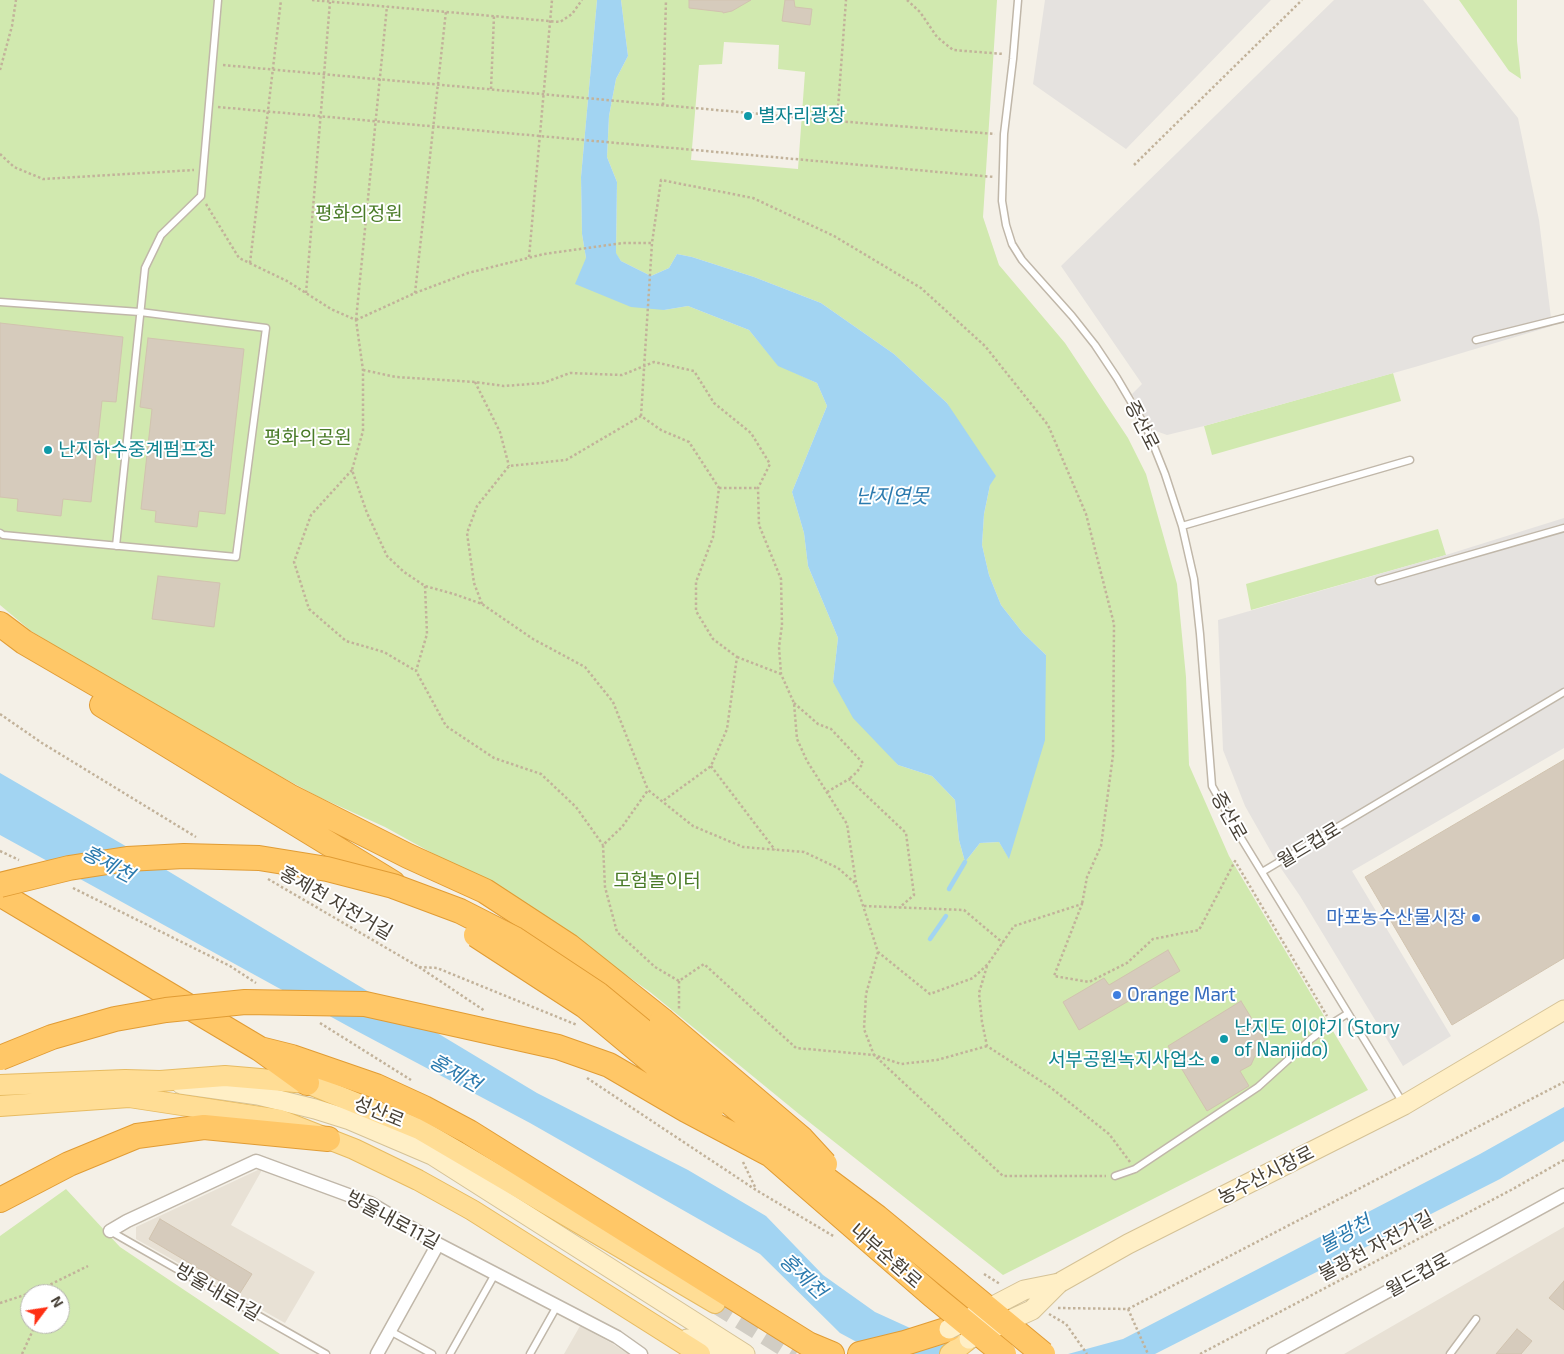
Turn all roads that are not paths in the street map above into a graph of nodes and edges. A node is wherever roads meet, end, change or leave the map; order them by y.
1 (218, 0) edge
2 (1018, 0) edge
3 (0, 302) edge
4 (140, 312) junction
5 (1564, 318) edge
6 (1476, 340) dead end
7 (1410, 460) dead end
8 (1182, 526) junction
9 (1564, 528) edge
10 (0, 533) edge
11 (116, 546) junction
12 (1378, 581) dead end
13 (0, 624) edge
14 (0, 643) edge
15 (1564, 692) edge
16 (1262, 872) junction
17 (0, 885) edge
18 (6, 896) edge
19 (1564, 1010) edge
20 (1347, 1014) junction
21 (260, 1049) junction
22 (0, 1058) edge
23 (160, 1081) junction
24 (307, 1082) junction
25 (0, 1085) edge
26 (1404, 1105) junction
27 (0, 1106) edge
28 (328, 1139) junction
29 (771, 1155) junction
30 (1115, 1176) road end
31 (1564, 1195) edge
32 (0, 1200) edge
33 (877, 1216) junction
34 (110, 1231) joint
35 (438, 1244) junction
36 (495, 1274) junction
37 (714, 1303) tunnel mouth
38 (556, 1306) junction
39 (630, 1310) junction
40 (1476, 1319) dead end
41 (390, 1331) junction
42 (959, 1334) junction
43 (326, 1354) edge
44 (377, 1354) edge
45 (432, 1354) edge
46 (450, 1354) edge
47 (530, 1354) edge
48 (641, 1354) edge
49 (700, 1354) edge
50 (718, 1354) edge
51 (745, 1354) edge
52 (832, 1354) edge
53 (860, 1354) edge
54 (903, 1354) edge
55 (940, 1354) edge
56 (950, 1354) edge
57 (1004, 1354) edge
58 (1043, 1354) edge
59 (1273, 1354) edge
60 (1450, 1354) edge

1 - 4 lane
2 - 8 lane, 증산로
3 - 4 lane
4 - 11 lane
4 - 11 lane
5 - 6 lane
7 - 8 lane
8 - 16 lane, 증산로
9 - 12 lane
10 - 11 lane
13 - 33 highway, bridge
14 - 29 highway, bridge
15 - 16 lane, 월드컵로
16 - 20 lane, 월드컵로
17 - 33 highway, bridge
18 - 21 highway
19 - 26 main road, 농수산시장로
20 - 26 lane, 월드컵로
20 - 30 lane
21 - 24 highway
21 - 52 highway
22 - 29 highway, bridge
23 - 24 main road, 성산로
23 - 25 main road, 성산로
23 - 51 main road
24 - 37 main road, 성산로
26 - 42 main road, 농수산시장로, bridge
27 - 28 main road
28 - 32 highway
28 - 39 main road
29 - 57 highway, 내부순환로, bridge
31 - 59 street, 월드컵로
33 - 58 highway, 내부순환로, bridge
34 - 35 street, 방울내로11길
34 - 43 lane, 방울내로1길
35 - 36 street, 방울내로11길
35 - 41 street
36 - 38 street, 방울내로11길
36 - 46 lane
38 - 47 lane
38 - 48 street, 방울내로11길
39 - 49 main road
39 - 50 main road
40 - 60 lane
41 - 44 street
41 - 45 lane
42 - 53 highway
42 - 54 main road
42 - 55 main road
42 - 56 main road

